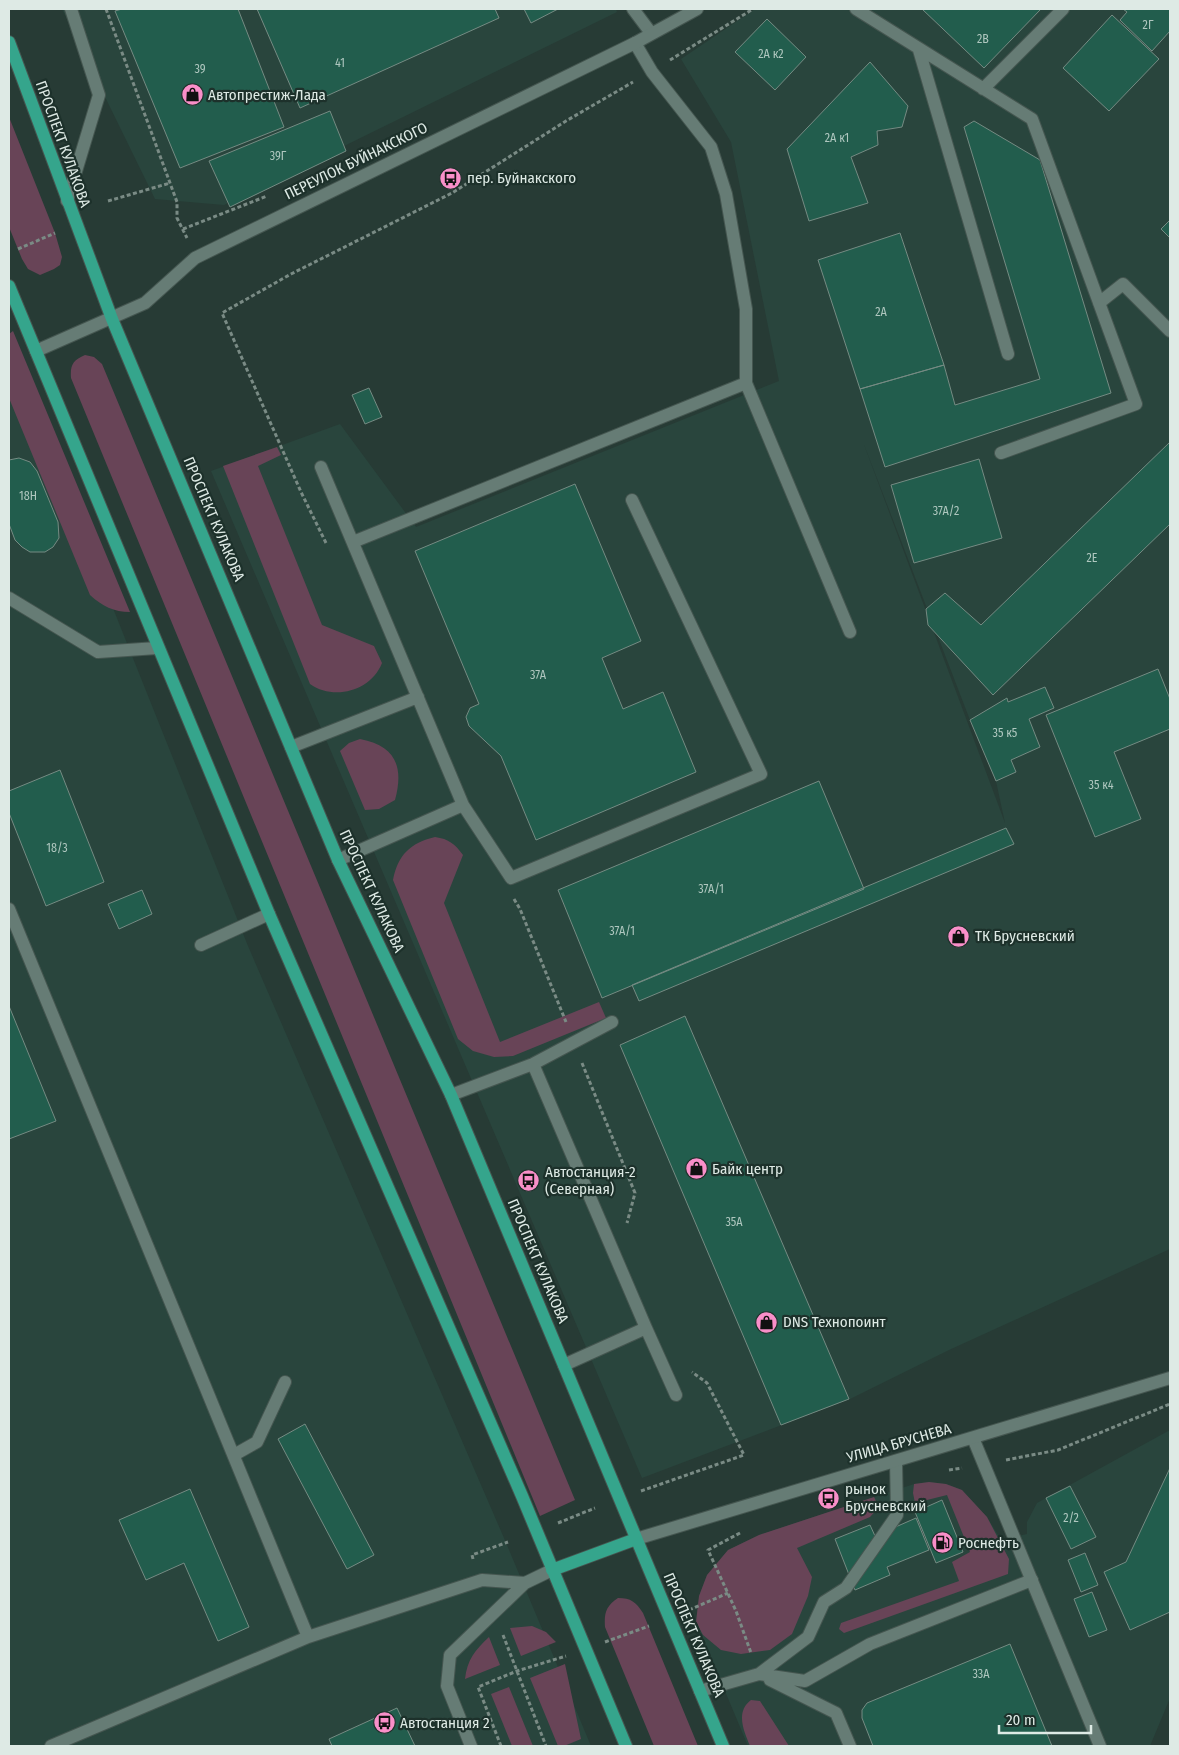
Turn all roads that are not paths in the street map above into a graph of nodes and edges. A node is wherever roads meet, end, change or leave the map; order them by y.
1 (71, 9) edge
2 (633, 9) edge
3 (856, 9) edge
4 (1063, 9) edge
5 (690, 10) edge
6 (652, 33) junction
7 (9, 42) edge
8 (635, 43) junction
9 (919, 50) junction
10 (983, 88) junction
11 (67, 201) junction
12 (9, 286) edge
13 (12, 302) edge
14 (1099, 303) junction
15 (112, 319) junction
16 (1170, 331) edge
17 (36, 351) junction
18 (1008, 354) dead end
19 (746, 383) junction
20 (1001, 454) dead end
21 (321, 467) dead end
22 (632, 500) dead end
23 (353, 542) junction
24 (9, 598) edge
25 (850, 632) dead end
26 (157, 648) junction
27 (418, 697) junction
28 (291, 747) junction
29 (463, 805) junction
30 (338, 860) junction
31 (9, 909) edge
32 (269, 914) junction
33 (201, 945) dead end
34 (612, 1022) dead end
35 (532, 1064) junction
36 (451, 1095) junction
37 (646, 1328) junction
38 (564, 1365) junction
39 (1170, 1378) edge
40 (285, 1382) dead end
41 (676, 1395) dead end
42 (973, 1438) junction
43 (234, 1455) junction
44 (896, 1461) junction
45 (636, 1539) junction
46 (552, 1570) junction
47 (1032, 1580) junction
48 (525, 1583) junction
49 (308, 1637) junction
50 (759, 1674) junction
51 (700, 1691) junction
52 (50, 1746) edge
53 (471, 1746) edge
54 (626, 1746) edge
55 (723, 1746) edge
56 (850, 1746) edge
57 (1100, 1746) edge

1 - 11 street
2 - 6 street
3 - 9 street
4 - 10 street
5 - 6 street, ПЕРЕУЛОК БУЙНАКСКОГО
6 - 8 street, ПЕРЕУЛОК БУЙНАКСКОГО
7 - 11 main road, ПРОСПЕКТ КУЛАКОВА
8 - 15 street, ПЕРЕУЛОК БУЙНАКСКОГО
8 - 19 street
9 - 10 street
9 - 18 street
10 - 14 street
11 - 15 main road, ПРОСПЕКТ КУЛАКОВА
12 - 13 main road
13 - 17 main road
14 - 16 street
14 - 20 street
15 - 17 street, ПЕРЕУЛОК БУЙНАКСКОГО
15 - 28 main road, ПРОСПЕКТ КУЛАКОВА
17 - 26 main road
19 - 23 street
19 - 25 street
21 - 23 street
22 - 29 street
23 - 27 street
24 - 26 street
26 - 32 main road
27 - 28 street
27 - 29 street
28 - 30 main road, ПРОСПЕКТ КУЛАКОВА
29 - 30 street
30 - 36 main road, ПРОСПЕКТ КУЛАКОВА
31 - 43 street
32 - 33 street
32 - 46 main road
34 - 35 street
35 - 36 street
35 - 37 street
36 - 38 main road, ПРОСПЕКТ КУЛАКОВА
37 - 38 street
37 - 41 street
38 - 45 main road, ПРОСПЕКТ КУЛАКОВА
39 - 42 street, УЛИЦА БРУСНЕВА
40 - 43 street
42 - 44 street, УЛИЦА БРУСНЕВА
42 - 47 street
43 - 49 street
44 - 45 street, УЛИЦА БРУСНЕВА
44 - 50 street
45 - 46 main road
45 - 51 main road, ПРОСПЕКТ КУЛАКОВА
46 - 48 street
46 - 54 main road
47 - 50 street
47 - 57 street
48 - 49 street
48 - 53 street
49 - 52 street
50 - 51 street
50 - 56 street
51 - 55 main road, ПРОСПЕКТ КУЛАКОВА

